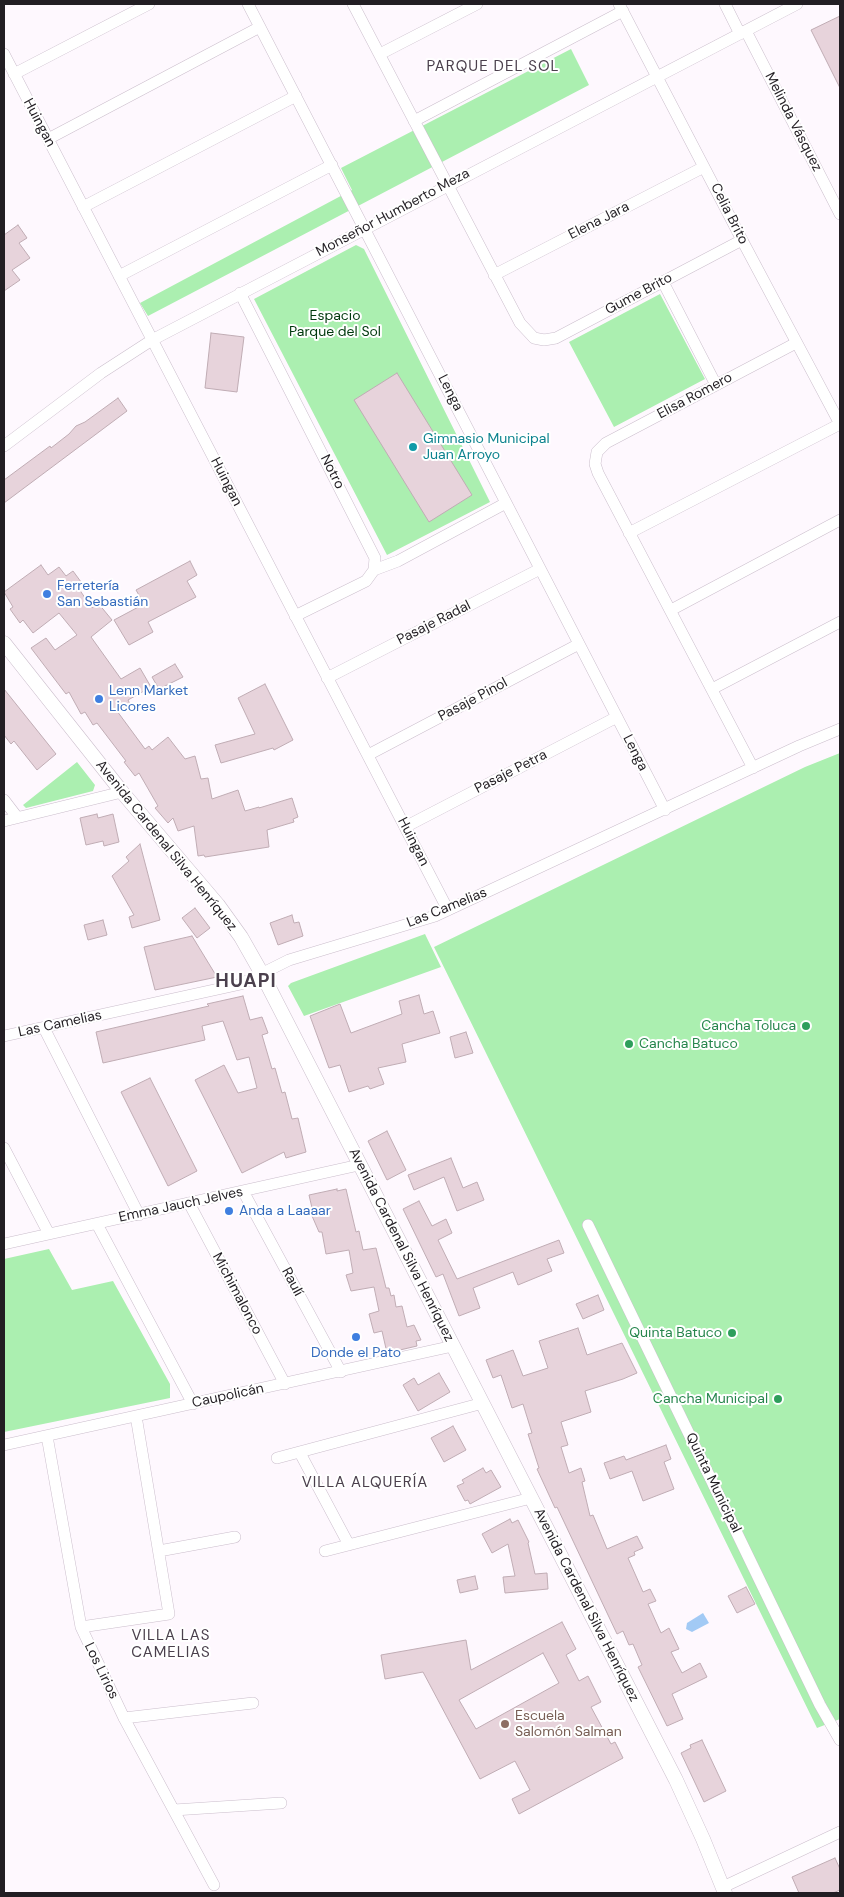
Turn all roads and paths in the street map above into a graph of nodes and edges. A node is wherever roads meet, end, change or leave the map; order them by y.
1 (149, 4) edge
2 (248, 4) edge
3 (353, 4) edge
4 (477, 4) edge
5 (725, 4) edge
6 (797, 4) edge
7 (622, 8) edge
8 (260, 27) junction
9 (743, 32) junction
10 (4, 54) edge
11 (380, 54) junction
12 (14, 74) junction
13 (657, 76) junction
14 (296, 96) junction
15 (414, 121) junction
16 (48, 138) junction
17 (332, 165) junction
18 (704, 167) junction
19 (448, 184) junction
20 (83, 207) junction
21 (840, 214) edge
22 (364, 228) junction
23 (742, 240) junction
24 (494, 275) junction
25 (119, 276) junction
26 (663, 282) junction
27 (240, 293) junction
28 (152, 340) junction
29 (796, 343) junction
30 (716, 385) junction
31 (840, 424) edge
32 (4, 446) edge
33 (506, 503) junction
34 (840, 520) edge
35 (629, 532) junction
36 (540, 568) junction
37 (374, 570) junction
38 (670, 610) junction
39 (295, 616) junction
40 (840, 622) edge
41 (4, 643) edge
42 (579, 644) junction
43 (327, 678) junction
44 (712, 689) junction
45 (616, 716) junction
46 (840, 729) edge
47 (368, 755) junction
48 (753, 768) junction
49 (122, 792) junction
50 (4, 800) edge
51 (665, 810) junction
52 (17, 817) junction
53 (4, 820) edge
54 (405, 827) junction
55 (448, 910) junction
56 (262, 974) junction
57 (44, 1028) junction
58 (4, 1036) edge
59 (4, 1148) edge
60 (359, 1165) junction
61 (243, 1192) junction
62 (189, 1203) junction
63 (139, 1214) junction
64 (97, 1224) junction
65 (588, 1225) dead end
66 (49, 1234) junction
67 (4, 1244) edge
68 (453, 1346) junction
69 (340, 1372) junction
70 (285, 1384) junction
71 (483, 1403) junction
72 (193, 1404) junction
73 (136, 1416) junction
74 (47, 1436) junction
75 (4, 1445) edge
76 (300, 1452) junction
77 (277, 1458) dead end
78 (530, 1498) junction
79 (235, 1537) dead end
80 (349, 1545) junction
81 (159, 1551) junction
82 (325, 1551) dead end
83 (81, 1627) junction
84 (253, 1704) dead end
85 (124, 1718) junction
86 (840, 1740) edge
87 (281, 1803) dead end
88 (174, 1810) junction
89 (840, 1832) edge
90 (214, 1885) dead end
91 (724, 1890) edge

1 - 12 street
2 - 8 street, Lenga
3 - 11 street
4 - 11 street
5 - 9 street, Melinda Vásquez
6 - 9 street, Monseñor Humberto Meza
7 - 13 street, Celia Brito
7 - 15 street
8 - 14 street, Lenga
8 - 16 street
9 - 13 street, Monseñor Humberto Meza
9 - 21 street, Melinda Vásquez
10 - 12 street, Huingan
11 - 15 street
12 - 16 street, Huingan
13 - 18 street, Celia Brito
13 - 19 street, Monseñor Humberto Meza
14 - 17 street, Lenga
14 - 20 street
15 - 19 street
16 - 20 street, Huingan
17 - 22 street, Lenga
17 - 25 street
18 - 23 street, Celia Brito
18 - 24 street, Elena Jara
19 - 22 street, Monseñor Humberto Meza
19 - 24 street
20 - 25 street, Huingan
22 - 27 street, Monseñor Humberto Meza
22 - 33 street, Lenga
23 - 26 street, Gume Brito
23 - 29 street, Celia Brito
24 - 26 street, Gume Brito
25 - 28 street, Huingan
26 - 30 street
27 - 28 street, Monseñor Humberto Meza
27 - 37 street, Notro
28 - 32 street, Monseñor Humberto Meza
28 - 39 street, Huingan
29 - 30 street, Elisa Romero
29 - 31 street, Celia Brito
30 - 35 street, Elisa Romero
31 - 35 street
33 - 36 street, Lenga
33 - 37 street
34 - 38 street
35 - 38 street
36 - 42 street, Lenga
36 - 43 street, Pasaje Radal
37 - 39 street
38 - 44 street
39 - 43 street, Huingan
40 - 44 street
41 - 49 street, Avenida Cardenal Silva Henríquez
42 - 45 street, Lenga
42 - 47 street, Pasaje Pinol
43 - 47 street, Huingan
44 - 48 street
45 - 51 street, Lenga
45 - 54 street, Pasaje Petra
46 - 48 street, Las Camelias
47 - 54 street, Huingan
48 - 51 street, Las Camelias
49 - 52 street
49 - 56 street, Avenida Cardenal Silva Henríquez
50 - 52 street
51 - 55 street, Las Camelias
52 - 53 street
54 - 55 street, Huingan
55 - 56 street, Las Camelias
56 - 57 street, Las Camelias
56 - 60 street, Avenida Cardenal Silva Henríquez
57 - 58 street, Las Camelias
57 - 63 street
59 - 66 street
60 - 61 street, Emma Jauch Jelves
60 - 68 street, Avenida Cardenal Silva Henríquez
61 - 62 street, Emma Jauch Jelves
61 - 69 street, Raulí
62 - 63 street, Emma Jauch Jelves
62 - 70 street, Michimalonco
63 - 64 street, Emma Jauch Jelves
64 - 66 street, Emma Jauch Jelves
64 - 72 street
65 - 86 street, Quinta Municipal
66 - 67 street, Emma Jauch Jelves
68 - 69 street, Caupolicán
68 - 71 street, Avenida Cardenal Silva Henríquez
69 - 70 street, Caupolicán
70 - 72 street, Caupolicán
71 - 76 street
71 - 78 street, Avenida Cardenal Silva Henríquez
72 - 73 street, Caupolicán
73 - 74 street, Caupolicán
73 - 81 street
74 - 75 street, Caupolicán
74 - 83 street, Los Lirios
76 - 77 street
76 - 80 street
78 - 80 street
78 - 91 street, Avenida Cardenal Silva Henríquez
79 - 81 street
80 - 82 street
81 - 83 street
83 - 85 street, Los Lirios
84 - 85 street
85 - 88 street, Los Lirios
87 - 88 street
88 - 90 street, Los Lirios
89 - 91 street

